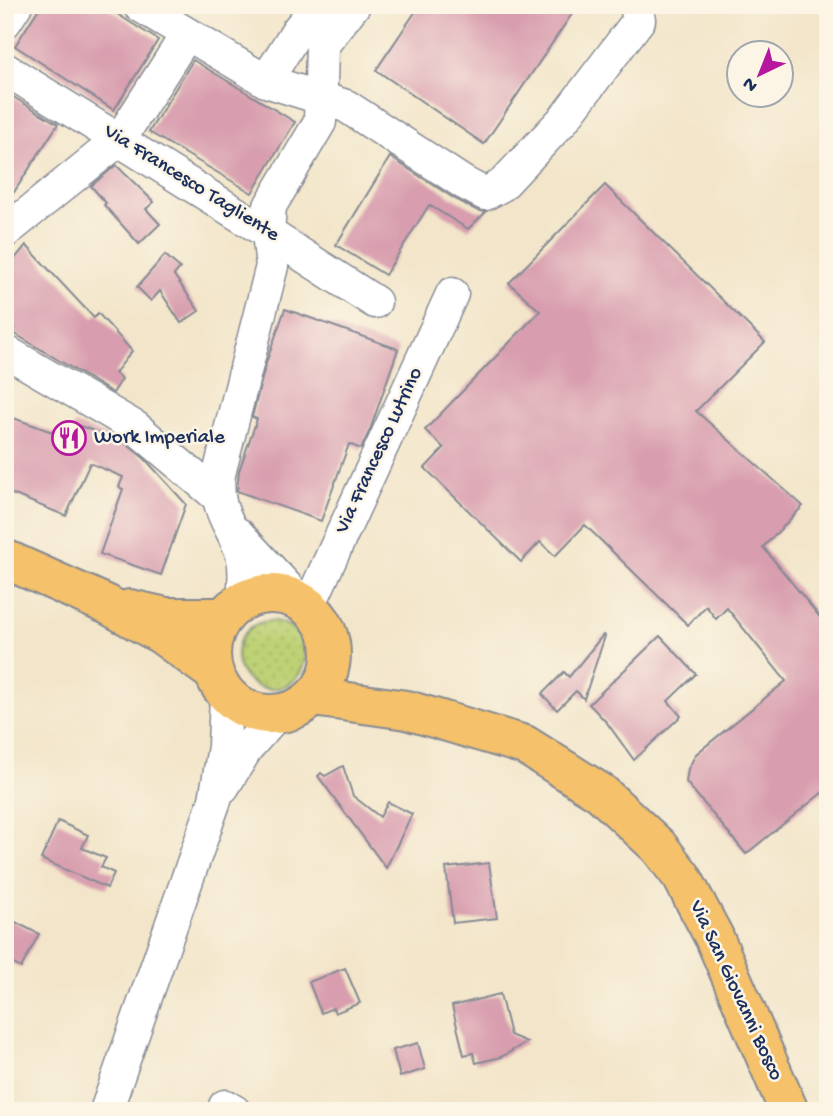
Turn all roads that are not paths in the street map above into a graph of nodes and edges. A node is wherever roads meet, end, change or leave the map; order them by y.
1 (16, 5) edge
2 (139, 5) edge
3 (318, 5) edge
4 (354, 5) edge
5 (636, 5) edge
6 (5, 22) edge
7 (187, 34) junction
8 (5, 69) edge
9 (266, 81) junction
10 (320, 99) junction
11 (120, 139) junction
12 (5, 232) edge
13 (268, 233) junction
14 (452, 294) dead end
15 (375, 302) dead end
16 (5, 351) edge
17 (222, 509) junction
18 (5, 559) edge
19 (304, 604) junction
20 (108, 605) junction
21 (233, 609) junction
22 (331, 654) junction
23 (220, 683) junction
24 (313, 697) junction
25 (407, 710) junction
26 (277, 714) junction
27 (215, 800) junction
28 (106, 1111) edge
29 (789, 1111) edge

1 - 6 street
2 - 7 street
3 - 9 street
4 - 10 street
5 - 10 street
7 - 9 street
7 - 11 street
8 - 11 street, Via Francesco Tagliente
9 - 10 street
10 - 13 street
11 - 12 street
11 - 13 street, Via Francesco Tagliente
13 - 15 street, Via Francesco Tagliente
13 - 17 street
14 - 19 street, Via Francesco Lutrino
16 - 17 street
17 - 19 street
17 - 21 street
18 - 20 main road
19 - 21 main road
19 - 22 main road
20 - 21 main road
20 - 23 main road
21 - 23 main road
22 - 24 main road
22 - 25 main road
23 - 26 main road
23 - 27 street
24 - 25 main road, Via San Giovanni Bosco
24 - 26 main road
25 - 29 main road, Via San Giovanni Bosco
26 - 27 street
27 - 28 street

